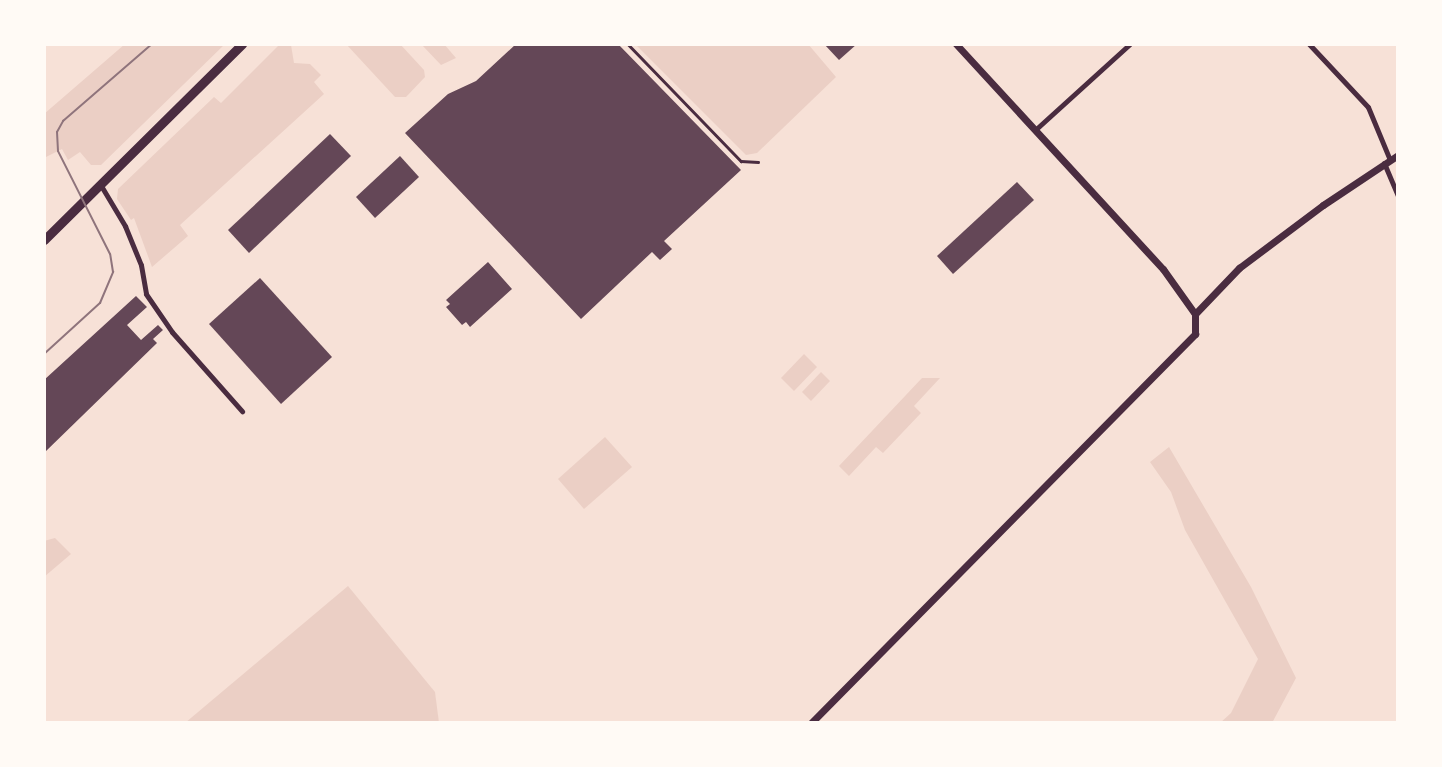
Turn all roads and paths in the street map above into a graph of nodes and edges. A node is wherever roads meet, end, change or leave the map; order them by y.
1 (242, 44) edge
2 (628, 44) edge
3 (956, 44) edge
4 (1130, 44) edge
5 (1309, 44) edge
6 (1035, 130) junction
7 (1398, 155) edge
8 (758, 162) dead end
9 (1387, 162) junction
10 (100, 184) junction
11 (1398, 196) edge
12 (44, 240) edge
13 (1195, 314) junction
14 (242, 411) dead end
15 (811, 723) edge

1 - 10 main road
2 - 8 lane
3 - 6 street
4 - 6 street
5 - 9 street
6 - 13 street
7 - 9 street
9 - 11 street
9 - 13 street
10 - 12 main road
10 - 14 street
13 - 15 street

